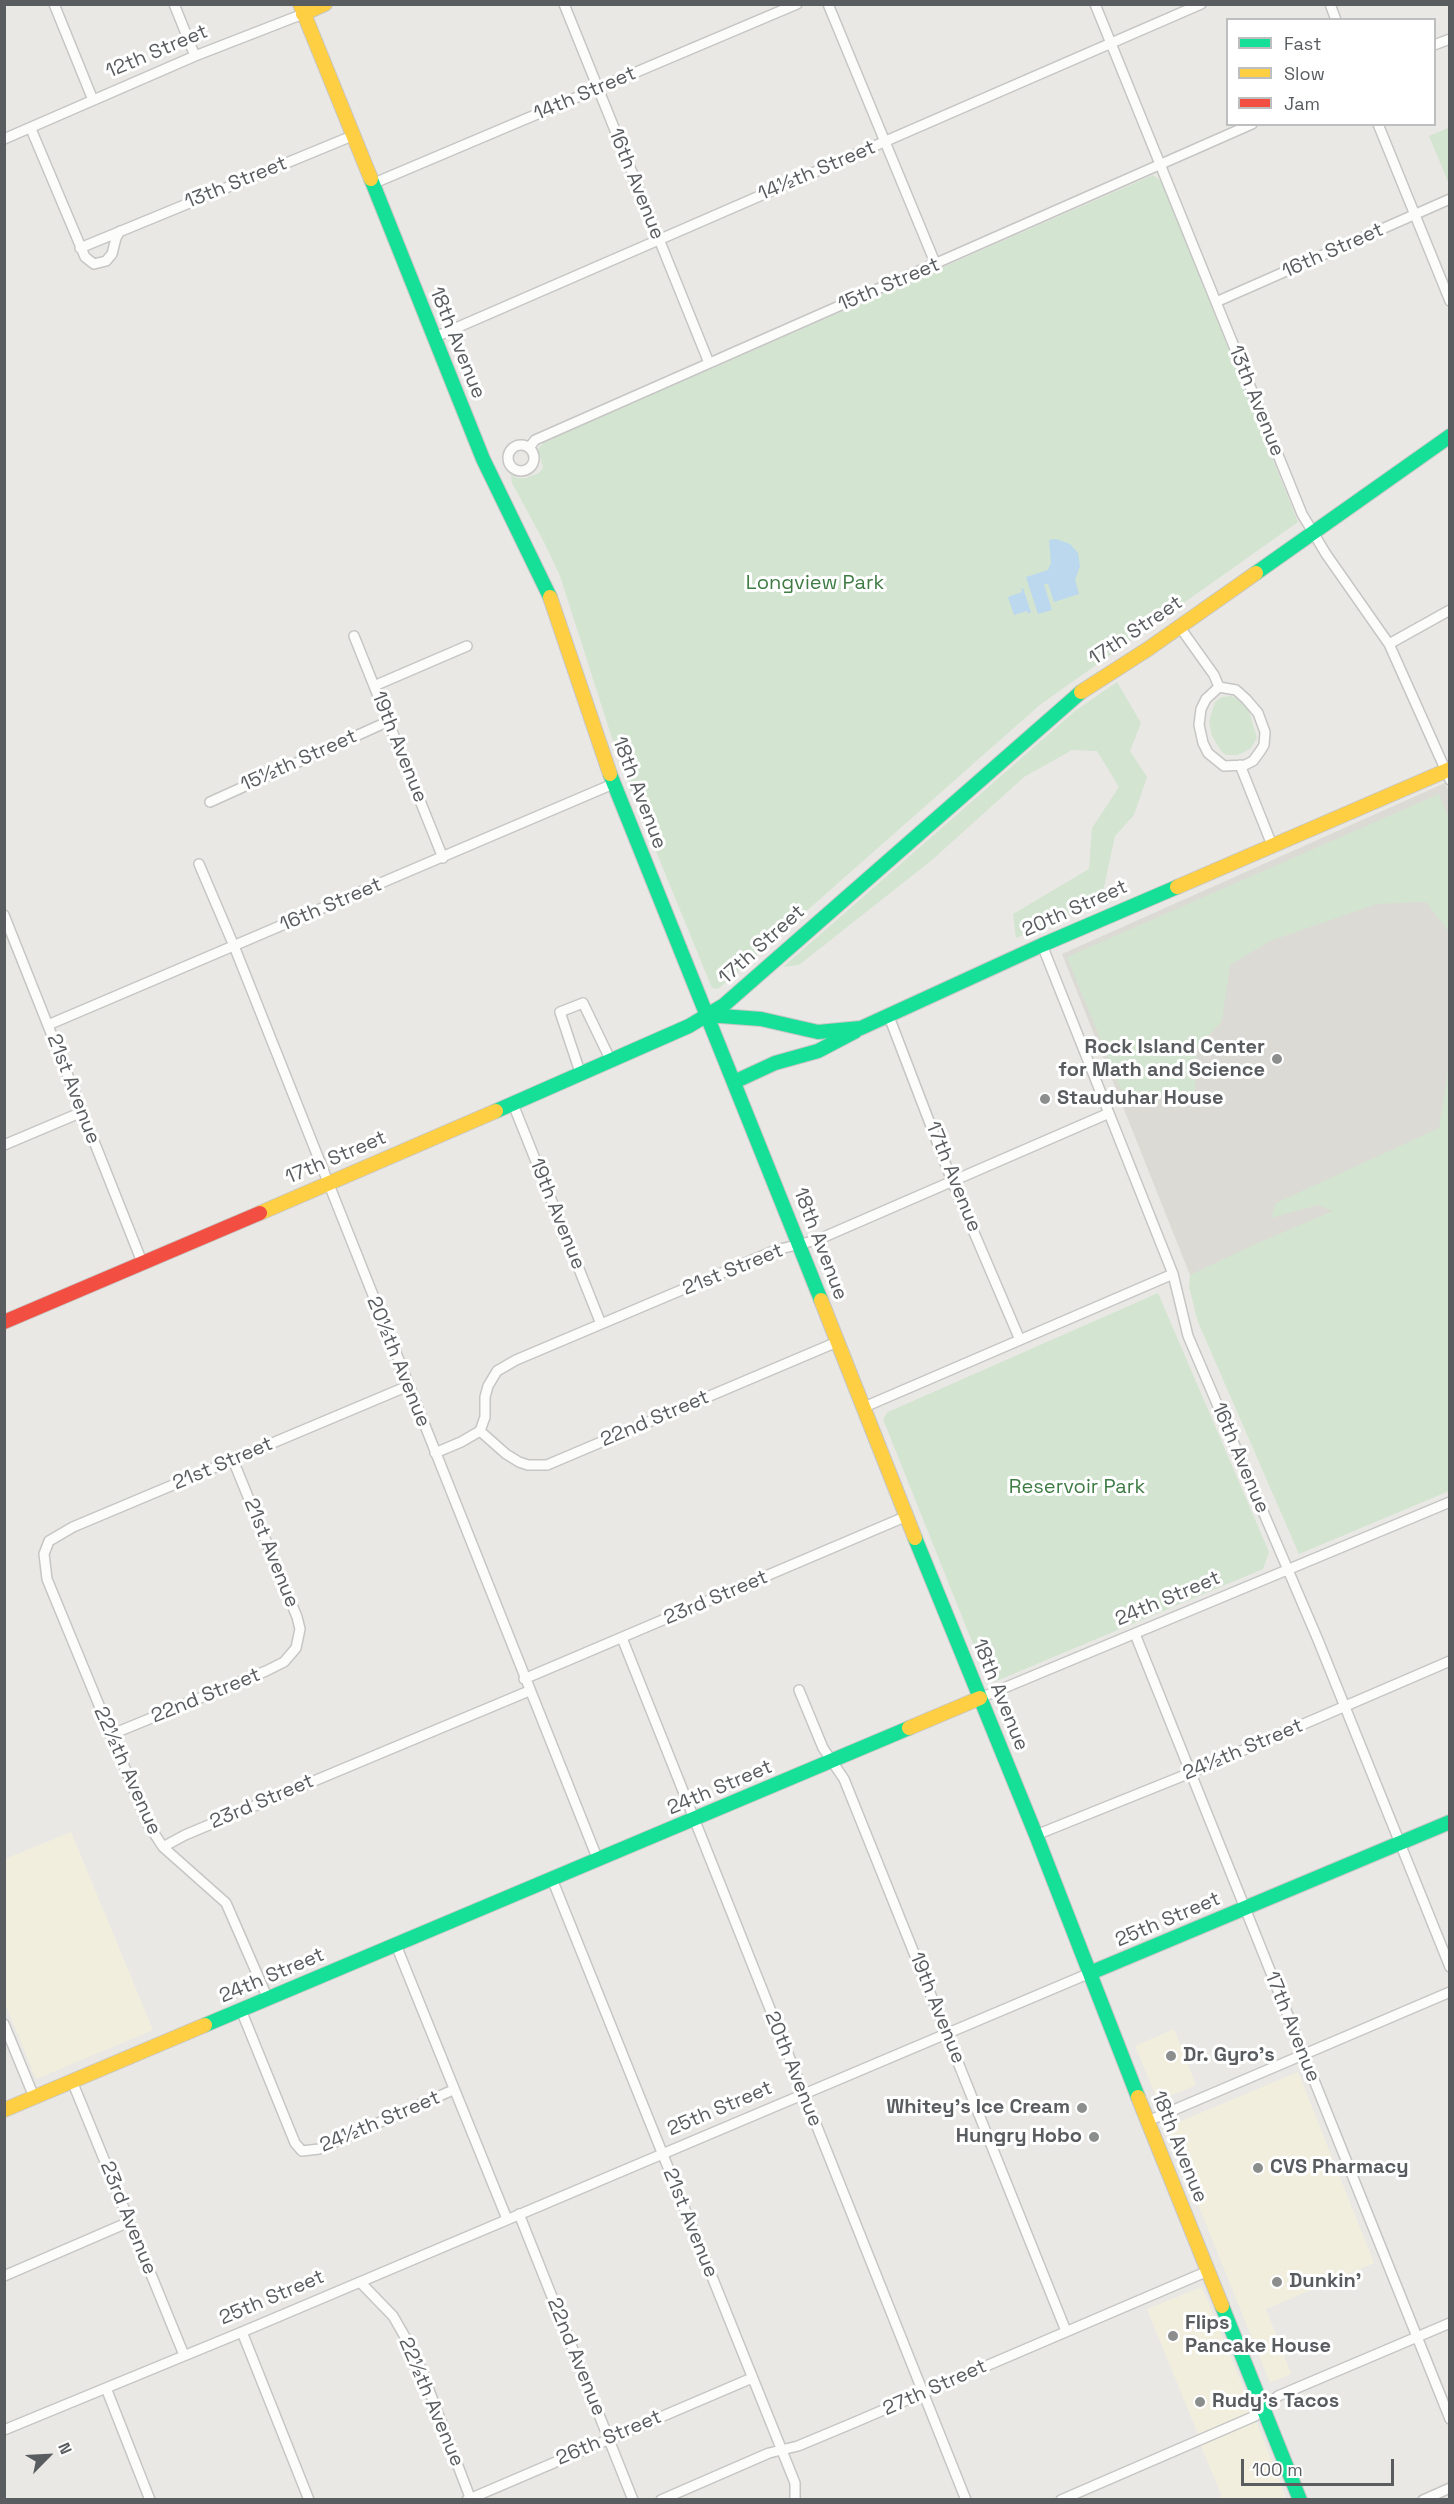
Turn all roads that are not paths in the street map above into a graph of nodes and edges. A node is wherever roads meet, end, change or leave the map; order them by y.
1 (54, 4) edge
2 (174, 4) edge
3 (326, 4) edge
4 (564, 4) edge
5 (797, 4) edge
6 (828, 4) edge
7 (1095, 4) edge
8 (1201, 4) edge
9 (302, 9) edge
10 (1111, 44) junction
11 (195, 56) junction
12 (597, 88) junction
13 (93, 100) junction
14 (1248, 126) edge
15 (1379, 126) edge
16 (31, 129) junction
17 (352, 136) junction
18 (4, 139) edge
19 (885, 142) junction
20 (1160, 165) junction
21 (372, 184) junction
22 (1449, 199) edge
23 (1415, 215) junction
24 (120, 231) junction
25 (658, 239) junction
26 (80, 248) junction
27 (936, 265) junction
28 (1449, 301) edge
29 (1216, 302) junction
30 (433, 338) junction
31 (709, 363) junction
32 (1449, 436) edge
33 (530, 448) dead end
34 (1313, 532) junction
35 (1449, 610) edge
36 (1179, 626) junction
37 (354, 636) dead end
38 (1389, 644) junction
39 (467, 646) dead end
40 (374, 686) junction
41 (1219, 687) junction
42 (389, 721) junction
43 (1240, 765) junction
44 (1448, 773) edge
45 (613, 784) junction
46 (210, 802) dead end
47 (1272, 845) junction
48 (443, 858) junction
49 (198, 864) dead end
50 (4, 915) edge
51 (1042, 945) junction
52 (234, 946) junction
53 (888, 1014) junction
54 (707, 1015) junction
55 (48, 1025) junction
56 (861, 1028) junction
57 (611, 1061) junction
58 (581, 1075) junction
59 (734, 1082) junction
60 (513, 1104) junction
61 (82, 1112) junction
62 (1107, 1114) junction
63 (4, 1145) edge
64 (952, 1181) junction
65 (327, 1183) junction
66 (800, 1244) junction
67 (142, 1263) junction
68 (1173, 1274) junction
69 (4, 1322) edge
70 (602, 1324) junction
71 (1020, 1340) junction
72 (837, 1342) junction
73 (408, 1386) junction
74 (862, 1408) junction
75 (480, 1431) junction
76 (435, 1453) junction
77 (233, 1460) junction
78 (1449, 1502) edge
79 (907, 1516) junction
80 (45, 1550) joint
81 (1289, 1570) junction
82 (1135, 1634) junction
83 (622, 1638) junction
84 (296, 1648) joint
85 (1449, 1661) edge
86 (524, 1679) junction
87 (799, 1689) dead end
88 (529, 1690) junction
89 (980, 1698) junction
90 (1345, 1706) junction
91 (110, 1735) junction
92 (832, 1762) junction
93 (1190, 1773) junction
94 (695, 1820) junction
95 (1449, 1822) edge
96 (1036, 1835) junction
97 (1400, 1844) junction
98 (163, 1848) junction
99 (598, 1860) junction
100 (552, 1879) junction
101 (1244, 1909) junction
102 (396, 1945) junction
103 (1449, 1967) edge
104 (1090, 1973) junction
105 (1449, 1992) edge
106 (267, 1999) junction
107 (241, 2010) junction
108 (4, 2024) edge
109 (947, 2034) junction
110 (1304, 2056) junction
111 (72, 2081) junction
112 (453, 2090) junction
113 (803, 2094) junction
114 (34, 2097) junction
115 (4, 2109) edge
116 (1148, 2121) junction
117 (662, 2154) junction
118 (519, 2214) junction
119 (507, 2220) junction
120 (129, 2222) junction
121 (1208, 2271) junction
122 (4, 2276) edge
123 (360, 2282) junction
124 (1449, 2323) edge
125 (1066, 2331) junction
126 (243, 2332) junction
127 (1417, 2337) junction
128 (184, 2355) junction
129 (752, 2378) junction
130 (106, 2388) junction
131 (923, 2393) junction
132 (1264, 2409) junction
133 (1449, 2419) edge
134 (4, 2430) edge
135 (609, 2437) junction
136 (782, 2450) junction
137 (1449, 2488) edge
138 (150, 2499) edge
139 (309, 2499) edge
140 (470, 2499) edge
141 (633, 2499) edge
142 (661, 2499) edge
143 (795, 2499) edge
144 (966, 2499) edge
145 (1061, 2499) edge
146 (1300, 2499) edge
147 (1423, 2499) edge

1 - 13 street
2 - 11 street
3 - 9 street, 12th Street
4 - 12 street, 16th Avenue
5 - 12 street, 14th Street
6 - 19 street
7 - 10 street, 13th Avenue
8 - 10 street, 14½th Street
9 - 11 street, 12th Street
9 - 17 street, 18th Avenue
10 - 19 street, 14½th Street
10 - 20 street, 13th Avenue
11 - 13 street, 12th Street
12 - 21 street, 14th Street
12 - 25 street, 16th Avenue
13 - 16 street, 12th Street
14 - 20 street, 15th Street
15 - 23 street
16 - 18 street, 12th Street
16 - 26 street
17 - 21 street, 18th Avenue
17 - 24 street, 13th Street
19 - 25 street, 14½th Street
19 - 27 street
20 - 27 street, 15th Street
20 - 29 street, 13th Avenue
21 - 30 street, 18th Avenue
22 - 23 street, 16th Street
23 - 28 street
23 - 29 street, 16th Street
24 - 26 street, 13th Street
24 - 26 street
25 - 30 street, 14½th Street
25 - 31 street, 16th Avenue
27 - 31 street, 15th Street
29 - 34 street, 13th Avenue
30 - 45 street, 18th Avenue
31 - 33 street, 15th Street
32 - 34 street, 17th Street
34 - 36 street, 17th Street
34 - 38 street, 13th Avenue
35 - 38 street
36 - 41 street
36 - 54 street, 17th Street
37 - 40 street, 19th Avenue
38 - 44 street, 13th Avenue
39 - 40 street
40 - 42 street, 19th Avenue
41 - 43 street
41 - 43 street
42 - 46 street, 15½th Street
42 - 48 street, 19th Avenue
43 - 47 street
44 - 47 street, 20th Street
45 - 48 street, 16th Street
45 - 54 street, 18th Avenue
47 - 51 street, 20th Street
48 - 52 street, 16th Street
49 - 52 street, 20½th Avenue
50 - 55 street, 21st Avenue
51 - 53 street, 20th Street
51 - 62 street, 16th Avenue
52 - 55 street, 16th Street
52 - 65 street, 20½th Avenue
53 - 56 street, 20th Street
53 - 64 street, 17th Avenue
54 - 56 street, 20th Street
54 - 57 street, 17th Street
54 - 59 street, 18th Avenue
55 - 61 street, 21st Avenue
56 - 59 street
57 - 58 street, 17th Street
57 - 58 street
58 - 60 street, 17th Street
59 - 66 street, 18th Avenue
60 - 65 street, 17th Street
60 - 70 street, 19th Avenue
61 - 63 street
61 - 67 street, 21st Avenue
62 - 64 street, 21st Street
62 - 68 street, 16th Avenue
64 - 66 street, 21st Street
64 - 71 street, 17th Avenue
65 - 67 street, 17th Street
65 - 73 street, 20½th Avenue
66 - 70 street, 21st Street
66 - 72 street, 18th Avenue
67 - 69 street, 17th Street
68 - 71 street
68 - 81 street, 16th Avenue
70 - 75 street, 21st Street
71 - 74 street
72 - 74 street, 18th Avenue
72 - 75 street, 22nd Street
73 - 76 street, 20½th Avenue
73 - 77 street, 21st Street
74 - 79 street, 18th Avenue
75 - 76 street
76 - 86 street, 20½th Avenue
77 - 80 street, 21st Street
77 - 84 street, 21st Avenue
78 - 81 street, 24th Street
79 - 83 street, 23rd Street
79 - 89 street, 18th Avenue
80 - 91 street, 22½th Avenue
81 - 82 street, 24th Street
81 - 90 street, 16th Avenue
82 - 89 street, 24th Street
82 - 93 street, 17th Avenue
83 - 86 street, 23rd Street
83 - 94 street, 20th Avenue
84 - 91 street, 22nd Street
85 - 90 street, 24½th Street
86 - 88 street, 20½th Avenue
87 - 92 street, 19th Avenue
88 - 98 street, 23rd Street
88 - 99 street, 20½th Avenue
89 - 92 street, 24th Street
89 - 96 street, 18th Avenue
90 - 93 street, 24½th Street
90 - 97 street, 16th Avenue
91 - 98 street, 22½th Avenue
92 - 94 street, 24th Street
92 - 109 street, 19th Avenue
93 - 96 street, 24½th Street
93 - 101 street, 17th Avenue
94 - 99 street, 24th Street
94 - 113 street, 20th Avenue
95 - 97 street, 25th Street
96 - 104 street, 18th Avenue
97 - 101 street, 25th Street
97 - 103 street, 16th Avenue
98 - 106 street, 22½th Avenue
99 - 100 street, 24th Street
100 - 102 street, 24th Street
100 - 117 street, 21st Avenue
101 - 104 street, 25th Street
101 - 110 street, 17th Avenue
102 - 106 street, 24th Street
102 - 112 street
104 - 109 street, 25th Street
104 - 116 street, 18th Avenue
105 - 110 street
106 - 107 street, 24th Street
107 - 111 street, 24th Street
107 - 112 street, 24½th Street
108 - 114 street
109 - 113 street, 25th Street
109 - 125 street, 19th Avenue
110 - 116 street
110 - 127 street, 17th Avenue
111 - 114 street, 24th Street
111 - 120 street, 23rd Avenue
112 - 119 street
113 - 117 street, 25th Street
113 - 131 street, 20th Avenue
114 - 115 street, 24th Street
116 - 121 street, 18th Avenue
117 - 118 street, 25th Street
117 - 129 street, 21st Avenue
118 - 119 street, 25th Street
118 - 135 street, 22nd Avenue
119 - 123 street, 25th Street
120 - 122 street
120 - 128 street, 23rd Avenue
121 - 125 street, 27th Street
121 - 132 street, 18th Avenue
123 - 126 street, 25th Street
123 - 140 street, 22½th Avenue
124 - 127 street
125 - 131 street, 27th Street
126 - 128 street, 25th Street
126 - 139 street
127 - 132 street
127 - 133 street, 17th Avenue
128 - 130 street, 25th Street
129 - 135 street, 26th Street
129 - 136 street, 21st Avenue
130 - 134 street, 25th Street
130 - 138 street
131 - 136 street, 27th Street
131 - 144 street, 20th Avenue
132 - 145 street
132 - 146 street, 18th Avenue
135 - 140 street, 26th Street
135 - 141 street, 22nd Avenue
136 - 142 street, 27th Street
136 - 143 street, 21st Avenue
137 - 147 street

